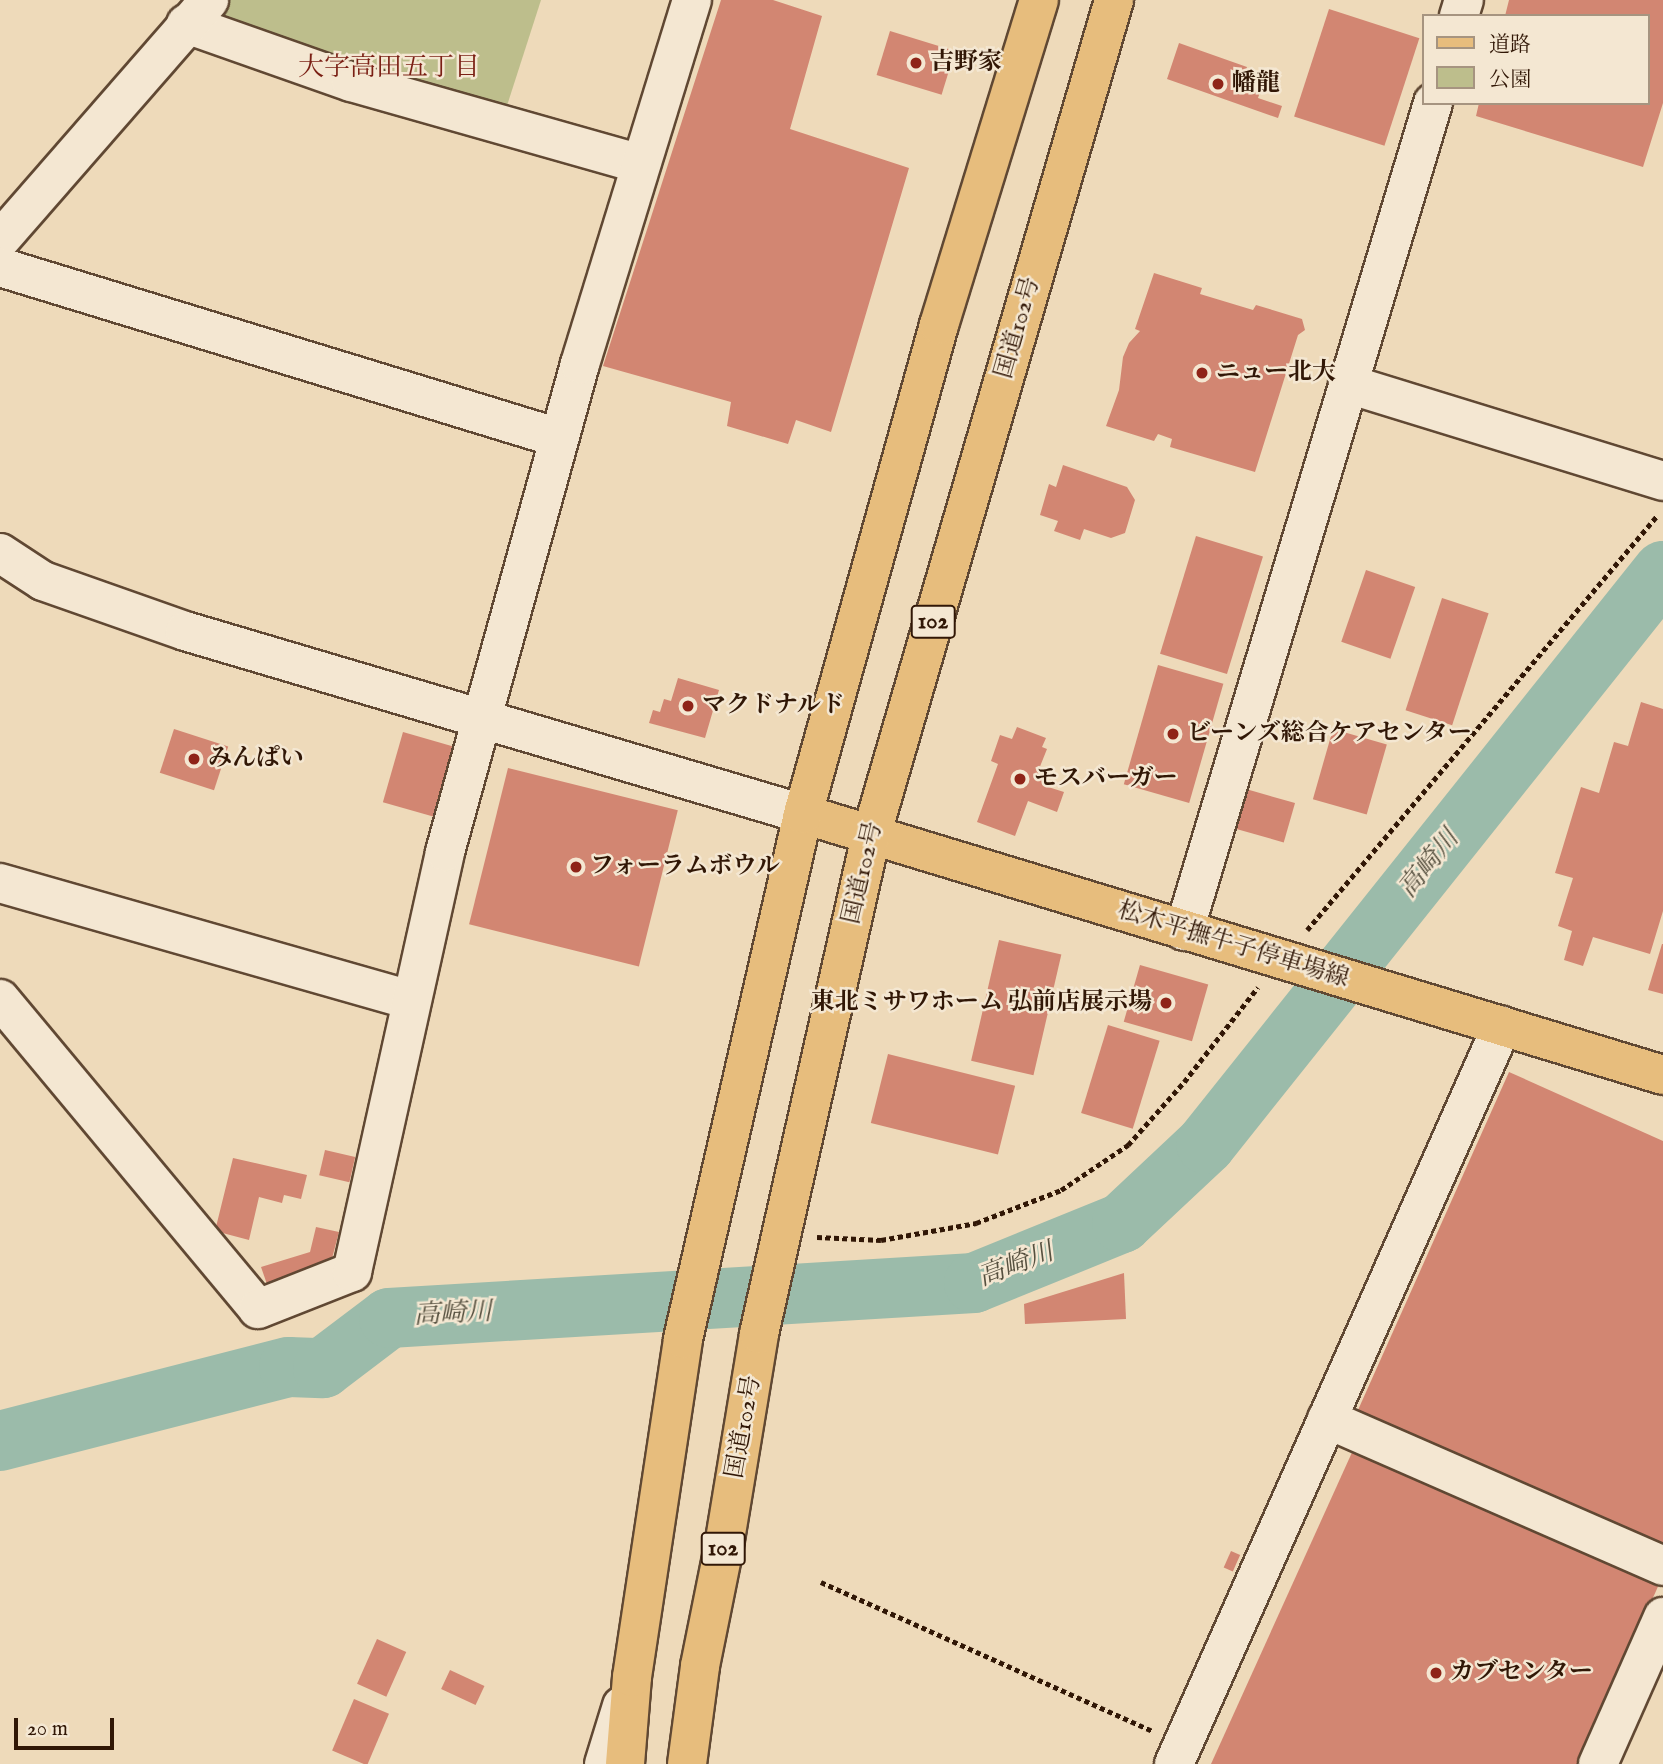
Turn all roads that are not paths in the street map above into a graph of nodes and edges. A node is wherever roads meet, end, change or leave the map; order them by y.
1 (692, 0) edge
2 (1040, 0) edge
3 (1114, 0) edge
4 (197, 12) edge
5 (1432, 105) edge
6 (640, 164) junction
7 (0, 240) edge
8 (0, 267) edge
9 (1348, 384) junction
10 (559, 438) junction
11 (1662, 482) edge
12 (0, 553) edge
13 (481, 720) junction
14 (803, 814) junction
15 (871, 836) junction
16 (0, 883) edge
17 (1184, 931) junction
18 (0, 999) edge
19 (410, 1000) junction
20 (1502, 1026) junction
21 (1663, 1075) edge
22 (1327, 1419) junction
23 (1663, 1566) edge
24 (1663, 1617) edge
25 (632, 1677) junction
26 (604, 1764) edge
27 (625, 1764) edge
28 (687, 1764) edge
29 (1174, 1764) edge
30 (1598, 1764) edge

1 - 6 street
2 - 14 main road
3 - 15 main road, 国道102号 / 102
4 - 6 street
4 - 7 street
5 - 9 street
6 - 10 street
8 - 10 street
9 - 11 street
9 - 17 street
10 - 13 street
12 - 13 street
13 - 14 street
13 - 19 street
14 - 15 main road, 松木平撫牛子停車場線
14 - 25 main road
15 - 17 main road, 松木平撫牛子停車場線
15 - 28 main road, 国道102号 / 102
16 - 19 street
17 - 20 main road, 松木平撫牛子停車場線
18 - 19 street
20 - 21 main road, 松木平撫牛子停車場線
20 - 22 street
22 - 23 street
22 - 29 street
24 - 30 street
25 - 26 street
25 - 27 main road

